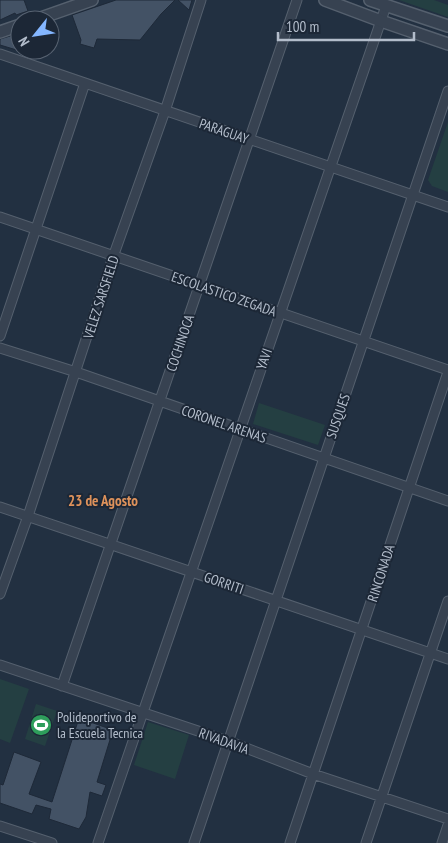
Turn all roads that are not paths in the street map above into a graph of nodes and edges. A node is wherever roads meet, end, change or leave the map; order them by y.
1 (92, 0) edge
2 (201, 0) edge
3 (297, 0) edge
4 (325, 0) edge
5 (370, 0) edge
6 (386, 6) junction
7 (60, 11) edge
8 (381, 21) junction
9 (448, 26) edge
10 (448, 44) edge
11 (0, 54) edge
12 (85, 83) junction
13 (448, 91) edge
14 (166, 111) junction
15 (249, 139) junction
16 (330, 167) junction
17 (413, 195) junction
18 (448, 207) edge
19 (0, 217) edge
20 (36, 229) junction
21 (114, 257) junction
22 (199, 286) junction
23 (280, 313) junction
24 (0, 336) edge
25 (363, 341) junction
26 (0, 348) edge
27 (448, 371) edge
28 (76, 372) junction
29 (159, 402) junction
30 (240, 430) junction
31 (323, 458) junction
32 (409, 488) junction
33 (448, 501) edge
34 (0, 507) edge
35 (28, 516) junction
36 (111, 545) junction
37 (191, 572) junction
38 (0, 594) edge
39 (275, 601) junction
40 (448, 601) edge
41 (362, 630) junction
42 (430, 654) junction
43 (448, 659) edge
44 (0, 665) edge
45 (62, 686) junction
46 (143, 713) junction
47 (228, 741) junction
48 (313, 774) junction
49 (382, 796) junction
50 (448, 819) edge
51 (448, 825) edge
52 (0, 826) edge
53 (52, 843) edge
54 (98, 843) edge
55 (194, 843) edge
56 (290, 843) edge
57 (366, 843) edge
58 (442, 843) edge

1 - 7 street
2 - 14 street, VELEZ SARSFIELD
3 - 15 street, COCHINOCA
4 - 8 street
5 - 6 street
6 - 8 street, YAVI
6 - 9 street
8 - 10 street
8 - 16 street, YAVI
11 - 12 street, PARAGUAY
12 - 14 street, PARAGUAY
12 - 20 street
13 - 17 street, SUSQUES
14 - 15 street, PARAGUAY
14 - 21 street, VELEZ SARSFIELD
15 - 16 street, PARAGUAY
15 - 22 street, COCHINOCA
16 - 17 street, PARAGUAY
16 - 23 street, YAVI
17 - 18 street, PARAGUAY
17 - 25 street, SUSQUES
19 - 20 street, ESCOLASTICO ZEGADA
20 - 21 street, ESCOLASTICO ZEGADA
20 - 24 street
21 - 22 street, ESCOLASTICO ZEGADA
21 - 28 street, VELEZ SARSFIELD
22 - 23 street, ESCOLASTICO ZEGADA
22 - 29 street, COCHINOCA
23 - 25 street, ESCOLASTICO ZEGADA
23 - 30 street, YAVI
25 - 27 street, ESCOLASTICO ZEGADA
25 - 31 street, SUSQUES
26 - 28 street, CORONEL ARENAS
27 - 32 street, RINCONADA
28 - 29 street, CORONEL ARENAS
28 - 35 street, VELEZ SARSFIELD
29 - 30 street, CORONEL ARENAS
29 - 36 street, COCHINOCA
30 - 31 street, CORONEL ARENAS
30 - 37 street, YAVI
31 - 32 street, CORONEL ARENAS
31 - 39 street, SUSQUES
32 - 33 street, CORONEL ARENAS
32 - 41 street, RINCONADA
34 - 35 street, GORRITI
35 - 36 street, GORRITI
35 - 38 street, VELEZ SARSFIELD
36 - 37 street, GORRITI
36 - 45 street, COCHINOCA
37 - 39 street, GORRITI
37 - 46 street, YAVI
39 - 41 street, GORRITI
39 - 47 street, SUSQUES
40 - 42 street
41 - 42 street, GORRITI
41 - 48 street, RINCONADA
42 - 43 street, GORRITI
42 - 49 street
44 - 45 street, RIVADAVIA
45 - 46 street, RIVADAVIA
46 - 47 street, RIVADAVIA
46 - 54 street, YAVI
47 - 48 street, RIVADAVIA
47 - 55 street, SUSQUES
48 - 49 street, RIVADAVIA
48 - 56 street, RINCONADA
49 - 50 street, RIVADAVIA
49 - 57 street
51 - 58 street
52 - 53 street

